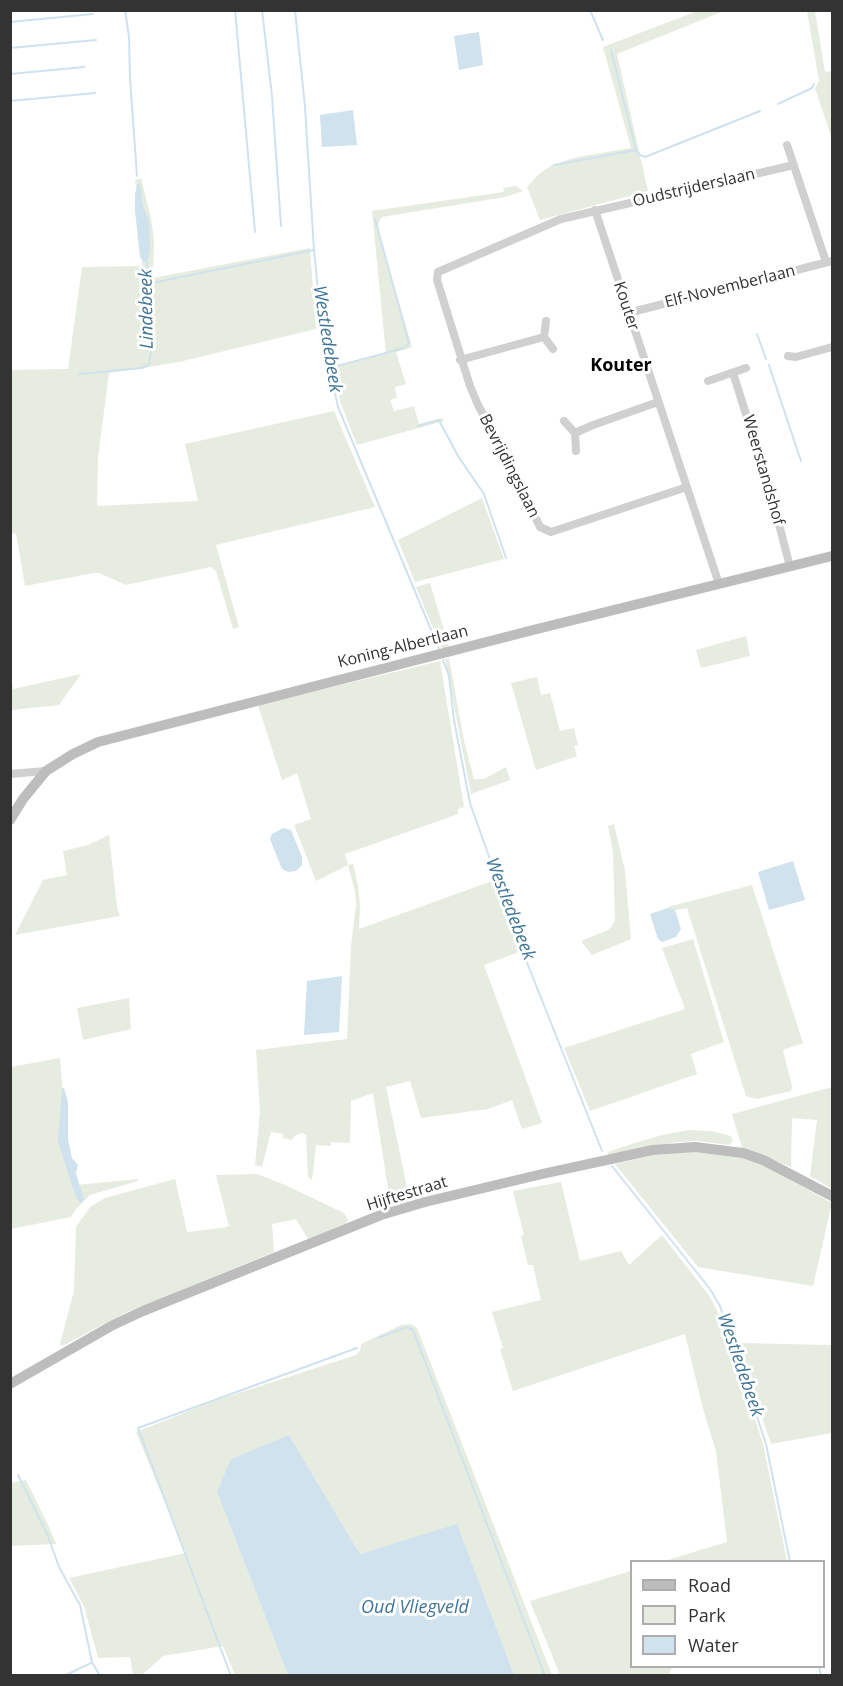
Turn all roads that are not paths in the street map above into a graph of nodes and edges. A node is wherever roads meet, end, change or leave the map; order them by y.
1 (787, 145) dead end
2 (794, 165) junction
3 (595, 210) junction
4 (829, 261) edge
5 (628, 313) junction
6 (546, 321) dead end
7 (544, 337) junction
8 (832, 347) edge
9 (554, 349) dead end
10 (788, 356) dead end
11 (460, 360) junction
12 (746, 368) dead end
13 (733, 373) junction
14 (708, 381) dead end
15 (658, 402) junction
16 (564, 421) dead end
17 (575, 433) junction
18 (576, 451) dead end
19 (687, 487) junction
20 (832, 556) edge
21 (790, 567) junction
22 (719, 584) junction
23 (46, 771) junction
24 (10, 774) edge
25 (10, 820) edge
26 (832, 1196) edge
27 (10, 1384) edge

1 - 2 street
2 - 3 street, Oudstrijderslaan
2 - 4 street
3 - 5 street, Kouter
3 - 11 street, Bevrijdingslaan
4 - 5 street, Elf-Novemberlaan
5 - 15 street, Kouter
6 - 7 street
7 - 9 street
7 - 11 street
8 - 10 street
11 - 19 street, Bevrijdingslaan
12 - 13 street
13 - 14 street
13 - 21 street, Weerstandshof
15 - 17 street
15 - 19 street, Kouter
16 - 17 street
17 - 18 street
19 - 22 street, Kouter
20 - 21 street, Koning-Albertlaan
21 - 22 street, Koning-Albertlaan
22 - 23 street, Koning-Albertlaan
23 - 24 street
23 - 25 street, Koning-Albertlaan
26 - 27 street, Hijftestraat

